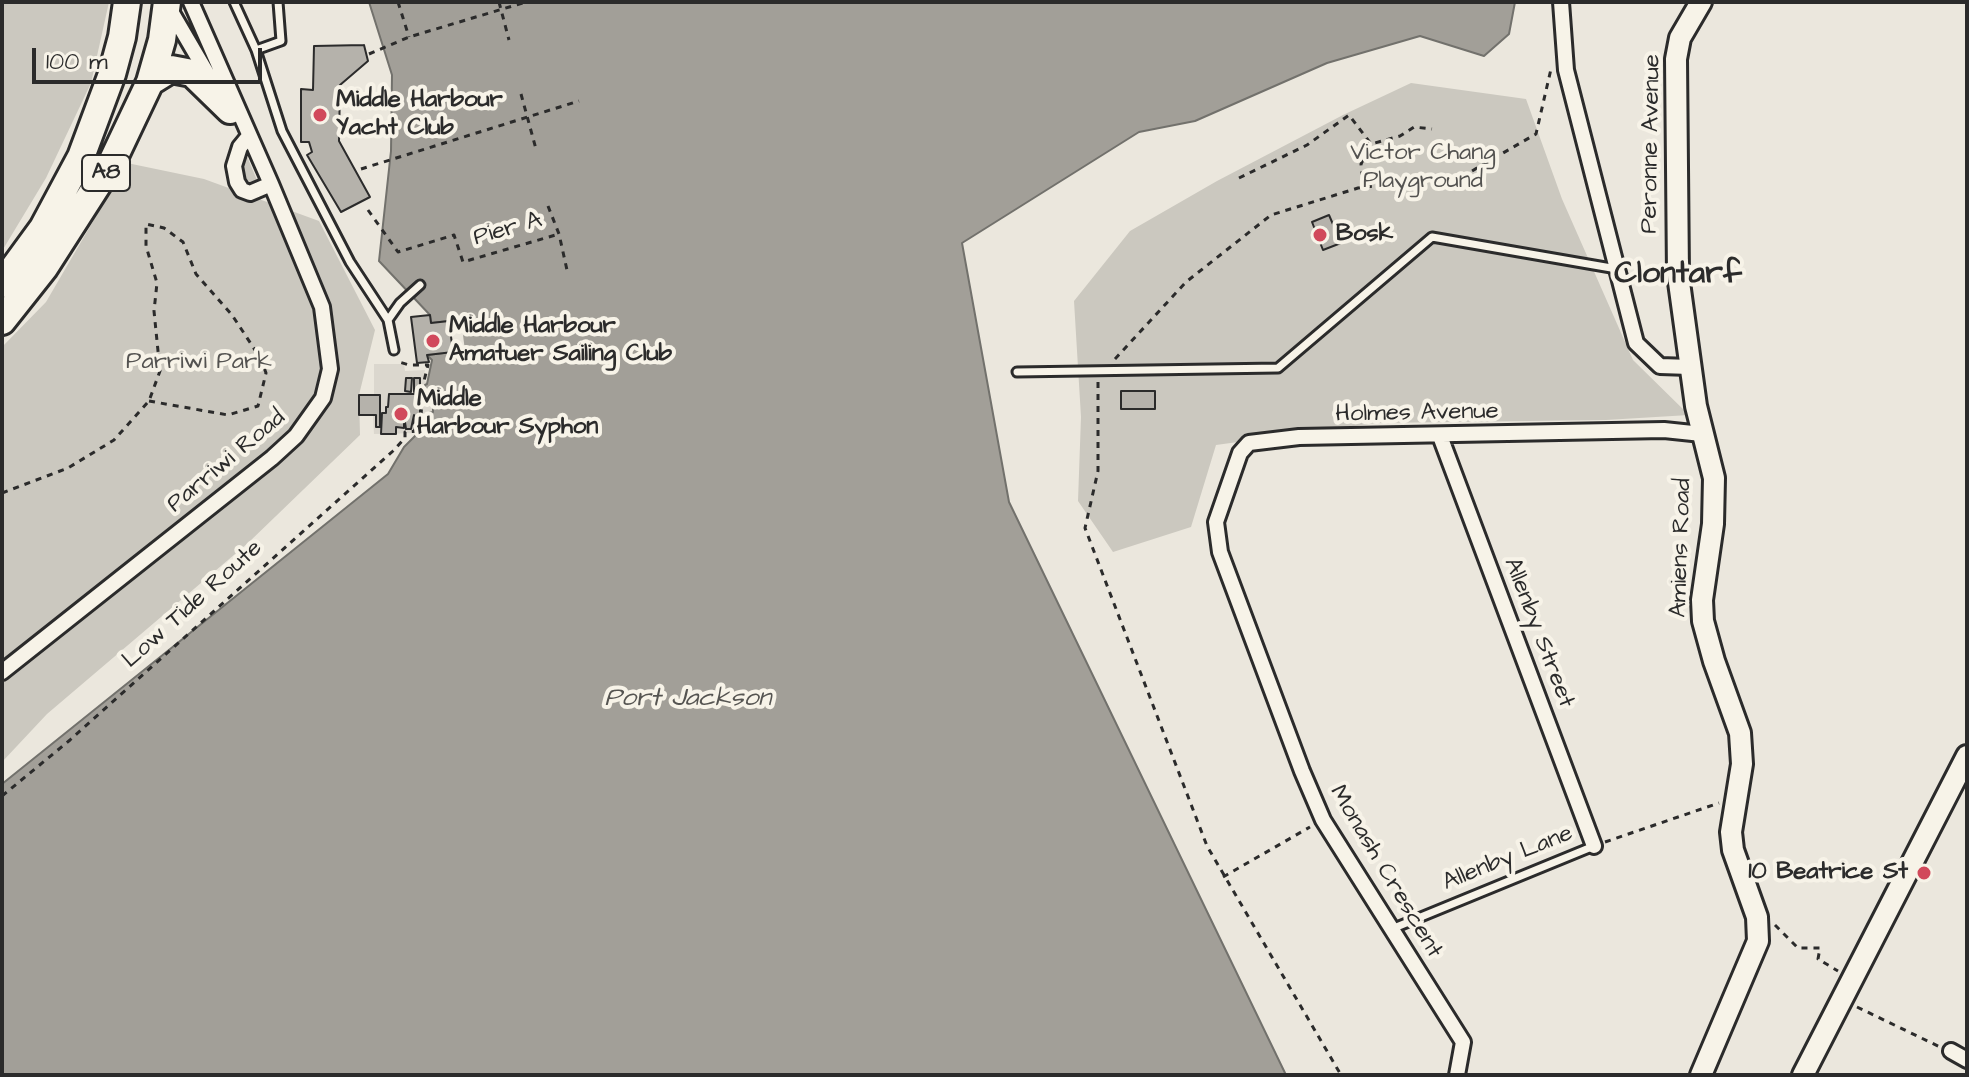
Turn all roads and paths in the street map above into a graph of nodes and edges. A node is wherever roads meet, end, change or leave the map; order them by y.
1 (127, 2) edge
2 (234, 2) edge
3 (278, 2) edge
4 (398, 2) edge
5 (499, 2) edge
6 (526, 2) edge
7 (1561, 2) edge
8 (1701, 2) edge
9 (172, 3) edge
10 (501, 10) junction
11 (409, 37) junction
12 (509, 40) dead end
13 (256, 50) junction
14 (369, 54) dead end
15 (1552, 63) dead end
16 (150, 82) junction
17 (521, 94) dead end
18 (579, 101) dead end
19 (527, 116) junction
20 (241, 124) junction
21 (1432, 129) dead end
22 (1536, 134) dead end
23 (1371, 144) junction
24 (536, 149) dead end
25 (361, 169) dead end
26 (1239, 178) dead end
27 (271, 184) junction
28 (1370, 187) dead end
29 (548, 206) dead end
30 (368, 210) dead end
31 (559, 234) junction
32 (1617, 269) junction
33 (567, 270) dead end
34 (2, 284) edge
35 (420, 285) dead end
36 (388, 320) junction
37 (2, 321) edge
38 (394, 350) joint
39 (1690, 367) junction
40 (1017, 372) dead end
41 (149, 401) junction
42 (1702, 434) junction
43 (1440, 436) junction
44 (2, 493) edge
45 (1220, 552) joint
46 (2, 672) edge
47 (1967, 756) edge
48 (2, 796) edge
49 (1736, 797) junction
50 (1323, 820) junction
51 (1594, 846) junction
52 (1223, 877) dead end
53 (1757, 917) junction
54 (1394, 928) junction
55 (1862, 962) junction
56 (1843, 997) junction
57 (1951, 1051) joint
58 (1967, 1060) edge
59 (1457, 1075) edge
60 (1701, 1075) edge
61 (1803, 1075) edge

1 - 34 highway, A8
2 - 13 lane
3 - 13 lane
4 - 11 path
5 - 10 path
6 - 10 path
7 - 32 street
8 - 39 street, Peronne Avenue
9 - 16 highway, A8
9 - 20 street, Parriwi Road
9 - 20 street, Parriwi Road
10 - 11 path
10 - 12 path
11 - 14 path
13 - 36 lane
15 - 22 path
16 - 20 highway
16 - 37 highway, A8
17 - 19 path
18 - 19 path
19 - 24 path
19 - 25 path
20 - 27 street, Parriwi Road
20 - 27 street
21 - 23 path
23 - 26 path
23 - 28 path
27 - 46 street, Parriwi Road
29 - 31 path
30 - 31 path, Pier A
31 - 33 path
32 - 39 street
32 - 40 lane
35 - 36 lane
36 - 38 lane
38 - 48 path, Low Tide Route
39 - 42 street, Peronne Avenue
41 - 41 path
41 - 44 path
42 - 43 street, Holmes Avenue
42 - 49 street, Amiens Road
43 - 45 street, Holmes Avenue
43 - 51 street, Allenby Street
45 - 50 street, Monash Crescent
47 - 55 street
49 - 51 path
49 - 53 street, Amiens Road
50 - 52 path
50 - 54 street, Monash Crescent
51 - 54 lane, Allenby Lane
53 - 55 path
53 - 60 street, Amiens Road
54 - 59 street, Monash Crescent
55 - 56 street
56 - 57 path
56 - 61 street
57 - 58 street

